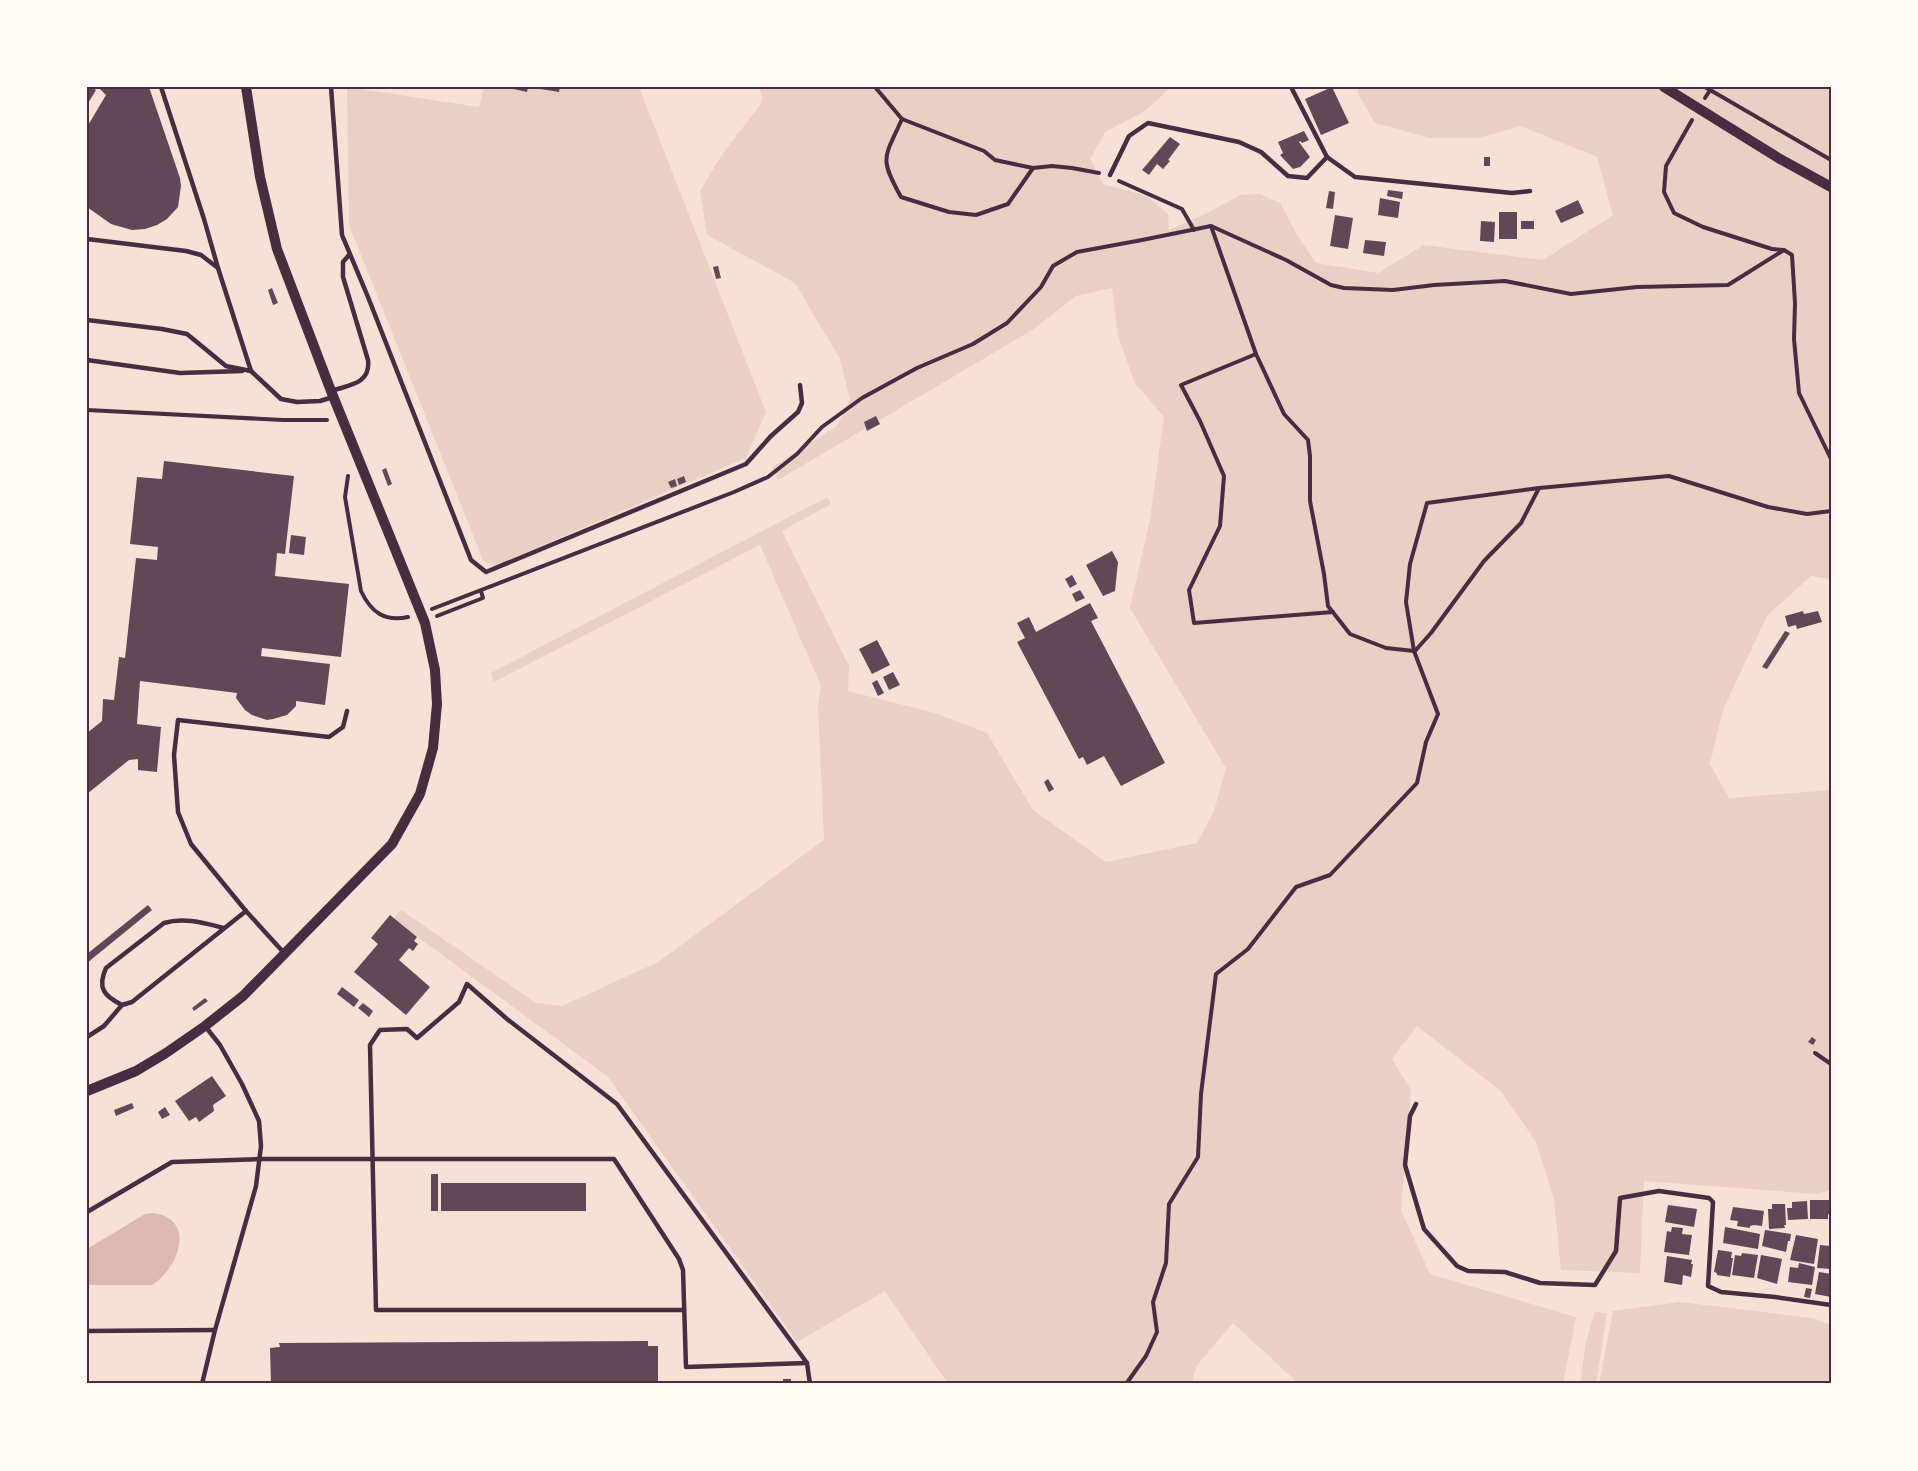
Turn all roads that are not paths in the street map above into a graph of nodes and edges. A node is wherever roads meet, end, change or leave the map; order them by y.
1 (161, 87) edge
2 (246, 87) edge
3 (332, 87) edge
4 (1291, 87) edge
5 (1664, 87) edge
6 (1327, 158) junction
7 (1110, 175) road end
8 (1831, 187) edge
9 (1530, 191) dead end
10 (87, 239) edge
11 (349, 255) junction
12 (218, 268) junction
13 (87, 320) edge
14 (87, 360) edge
15 (250, 371) junction
16 (800, 385) dead end
17 (332, 394) junction
18 (347, 711) dead end
19 (246, 911) junction
20 (224, 928) junction
21 (285, 954) junction
22 (122, 1005) junction
23 (205, 1026) junction
24 (87, 1037) edge
25 (87, 1091) edge
26 (1416, 1104) dead end
27 (260, 1159) junction
28 (372, 1160) junction
29 (87, 1212) edge
30 (1831, 1305) edge
31 (684, 1310) junction
32 (215, 1330) junction
33 (87, 1331) edge
34 (807, 1363) junction
35 (202, 1384) edge
36 (810, 1384) edge

1 - 12 lane
2 - 17 street
3 - 11 lane
4 - 6 lane
5 - 8 street
6 - 7 lane
6 - 9 lane
10 - 12 lane
11 - 16 lane
11 - 17 lane
12 - 15 lane
13 - 15 lane
14 - 15 lane
15 - 17 lane
17 - 21 street
18 - 19 lane
19 - 20 lane
19 - 21 lane
20 - 22 lane
20 - 22 lane
21 - 23 street
22 - 24 lane
23 - 25 street
23 - 27 lane
26 - 30 lane
27 - 28 lane
27 - 29 lane
27 - 32 lane
28 - 31 lane
28 - 31 lane
28 - 34 lane
31 - 34 lane
32 - 33 lane
32 - 35 lane
34 - 36 lane

